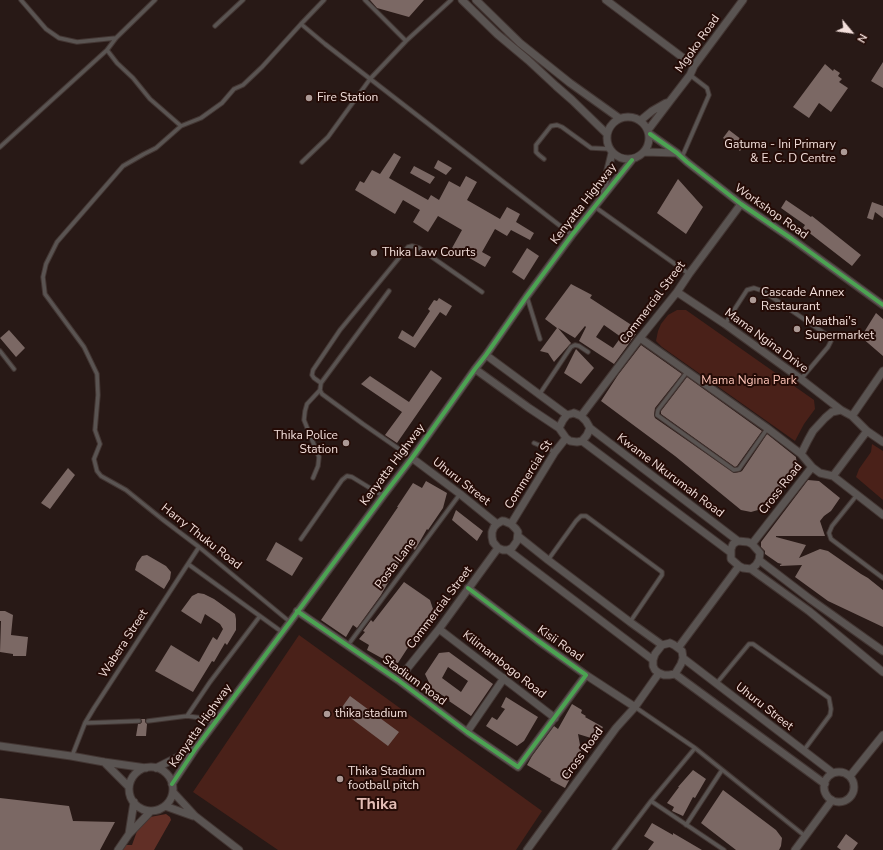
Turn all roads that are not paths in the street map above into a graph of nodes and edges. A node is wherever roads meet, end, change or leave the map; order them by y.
1 (21, 0) edge
2 (155, 0) edge
3 (243, 0) edge
4 (324, 0) edge
5 (365, 0) edge
6 (451, 0) edge
7 (462, 0) edge
8 (476, 0) edge
9 (606, 0) edge
10 (743, 0) edge
11 (301, 24) junction
12 (215, 26) dead end
13 (116, 38) junction
14 (406, 41) junction
15 (107, 50) junction
16 (694, 66) junction
17 (690, 75) junction
18 (370, 79) junction
19 (670, 101) junction
20 (619, 118) junction
21 (641, 120) junction
22 (181, 126) junction
23 (649, 132) junction
24 (607, 134) junction
25 (0, 147) edge
26 (611, 151) junction
27 (645, 152) junction
28 (680, 155) junction
29 (544, 159) dead end
30 (632, 160) junction
31 (302, 162) dead end
32 (602, 198) junction
33 (742, 204) junction
34 (595, 207) junction
35 (572, 234) junction
36 (689, 274) junction
37 (389, 292) dead end
38 (482, 292) dead end
39 (677, 292) junction
40 (527, 296) junction
41 (883, 305) edge
42 (725, 324) junction
43 (640, 338) junction
44 (540, 339) dead end
45 (0, 351) edge
46 (588, 352) dead end
47 (486, 355) junction
48 (14, 369) dead end
49 (475, 369) junction
50 (883, 371) edge
51 (687, 372) junction
52 (802, 379) junction
53 (321, 383) junction
54 (320, 390) junction
55 (539, 395) junction
56 (841, 410) junction
57 (567, 415) junction
58 (582, 416) junction
59 (852, 416) junction
60 (559, 428) junction
61 (590, 428) junction
62 (767, 428) junction
63 (867, 431) junction
64 (566, 438) junction
65 (582, 441) junction
66 (883, 442) edge
67 (534, 443) dead end
68 (555, 452) junction
69 (801, 454) junction
70 (412, 458) junction
71 (812, 467) junction
72 (833, 476) junction
73 (313, 478) dead end
74 (460, 494) junction
75 (856, 494) junction
76 (383, 496) junction
77 (883, 515) edge
78 (497, 524) junction
79 (511, 524) junction
80 (518, 536) junction
81 (301, 539) dead end
82 (738, 541) junction
83 (752, 544) junction
84 (199, 547) junction
85 (498, 548) junction
86 (508, 550) junction
87 (730, 552) junction
88 (548, 560) junction
89 (759, 560) junction
90 (188, 564) junction
91 (738, 566) junction
92 (751, 569) junction
93 (883, 578) edge
94 (468, 588) junction
95 (297, 612) junction
96 (260, 616) junction
97 (290, 622) junction
98 (630, 622) junction
99 (439, 629) junction
100 (282, 632) junction
101 (662, 645) junction
102 (347, 646) junction
103 (678, 648) junction
104 (883, 650) edge
105 (683, 658) junction
106 (653, 660) junction
107 (883, 672) edge
108 (659, 673) junction
109 (675, 674) junction
110 (586, 675) junction
111 (504, 678) junction
112 (398, 680) junction
113 (716, 684) junction
114 (635, 706) junction
115 (187, 716) junction
116 (555, 718) junction
117 (138, 721) dead end
118 (148, 721) dead end
119 (85, 723) junction
120 (214, 723) junction
121 (467, 732) junction
122 (883, 736) edge
123 (0, 746) edge
124 (196, 748) junction
125 (695, 748) junction
126 (803, 751) junction
127 (72, 756) junction
128 (104, 762) junction
129 (518, 767) joint
130 (146, 768) junction
131 (156, 768) junction
132 (722, 770) junction
133 (833, 773) junction
134 (850, 776) junction
135 (825, 784) junction
136 (129, 787) junction
137 (173, 788) junction
138 (832, 800) junction
139 (651, 801) junction
140 (134, 802) junction
141 (165, 806) junction
142 (151, 811) junction
143 (195, 816) junction
144 (686, 825) junction
145 (129, 834) junction
146 (805, 836) junction
147 (118, 850) edge
148 (239, 850) edge
149 (527, 850) edge
150 (614, 850) edge
151 (723, 850) edge
152 (795, 850) edge

1 - 13 lane
2 - 13 lane
3 - 12 lane
4 - 11 lane
5 - 14 lane
6 - 14 lane
7 - 24 street
8 - 20 street
9 - 16 street
10 - 16 street, Mgoko Road
11 - 18 lane
11 - 22 lane
13 - 15 lane
14 - 18 lane
15 - 22 lane
15 - 25 lane
16 - 17 street, Mgoko Road
17 - 19 street, Mgoko Road
17 - 28 lane
18 - 31 lane
18 - 35 lane
19 - 21 street, Mgoko Road
19 - 23 street, Mgoko Road
20 - 21 street
20 - 24 street
21 - 23 street
22 - 84 lane, Harry Thuku Road
23 - 27 street
23 - 28 street, Workshop Road
24 - 26 street
26 - 29 lane
26 - 30 street
26 - 32 street, Kenyatta Highway
27 - 28 street
27 - 30 street
28 - 33 street, Workshop Road
30 - 32 street, Kenyatta Highway
32 - 34 street, Kenyatta Highway
33 - 36 street, Commercial Street
33 - 41 street, Workshop Road
34 - 35 street, Kenyatta Highway
34 - 36 lane
35 - 40 street, Kenyatta Highway
36 - 39 street, Commercial Street
37 - 53 lane
38 - 53 lane
39 - 42 street, Mama Ngina Drive
39 - 43 street, Commercial Street
40 - 44 lane
40 - 47 street, Kenyatta Highway
42 - 52 street, Mama Ngina Drive
42 - 52 lane
43 - 51 street
43 - 58 street, Commercial Street
45 - 48 lane
46 - 55 lane
47 - 49 street, Kenyatta Highway
47 - 55 street
49 - 60 street
49 - 70 street, Kenyatta Highway
50 - 59 street
51 - 62 street
51 - 62 lane
52 - 56 street, Mama Ngina Drive
53 - 54 lane
54 - 70 lane
54 - 73 lane
55 - 57 street
56 - 59 street, Mama Ngina Drive
56 - 69 street
57 - 58 street
57 - 60 street
58 - 61 street
59 - 63 street, Mama Ngina Drive
60 - 64 street
61 - 65 street
61 - 82 street, Kwame Nkurumah Road
62 - 69 street
63 - 66 street, Mama Ngina Drive
63 - 72 street
64 - 65 street
64 - 68 street, Commercial St
65 - 87 street, Kwame Nkurumah Road
67 - 68 lane
68 - 79 street, Commercial St
69 - 71 street
70 - 74 street, Uhuru Street
70 - 76 street, Kenyatta Highway
71 - 72 street
71 - 83 street, Cross Road
72 - 75 street
74 - 78 street, Uhuru Street
74 - 102 lane, Posta Lane
75 - 77 street
75 - 93 lane
76 - 81 lane
76 - 95 street, Kenyatta Highway
78 - 79 street
78 - 85 street
79 - 80 street
80 - 86 street
80 - 88 street
82 - 83 street
82 - 87 street
83 - 89 street
84 - 90 lane, Wabera Street
84 - 97 lane, Harry Thuku Road
85 - 86 street
85 - 94 street, Commercial Street
86 - 106 street
87 - 91 street
88 - 98 street
88 - 98 lane
89 - 92 street
89 - 104 street
90 - 96 lane
90 - 119 lane, Wabera Street
91 - 92 street
91 - 103 street
92 - 107 street
94 - 99 street, Commercial Street
94 - 110 street, Kisii Road
95 - 97 street, Kenyatta Highway
95 - 102 street, Stadium Road
96 - 100 lane
96 - 115 lane
97 - 100 street, Kenyatta Highway
98 - 101 street
99 - 111 street, Kilimambogo Road
99 - 112 street, Commercial Street
100 - 120 street, Kenyatta Highway
101 - 103 street
101 - 106 street
102 - 112 street, Stadium Road
103 - 105 street
105 - 109 street
105 - 113 street, Uhuru Street
106 - 108 street
108 - 109 street
108 - 114 street, Cross Road
109 - 135 street, Uhuru Street
110 - 114 street
110 - 116 street, Kisii Road
111 - 116 street, Kilimambogo Road
111 - 121 street
112 - 121 street, Stadium Road
113 - 126 street, Uhuru Street
113 - 126 lane
114 - 125 lane
114 - 149 street, Cross Road
115 - 118 lane
115 - 120 lane
116 - 129 street, Kisii Road
117 - 119 lane
119 - 127 lane, Wabera Street
120 - 124 street, Kenyatta Highway
121 - 129 street, Stadium Road
122 - 134 street
123 - 127 street
124 - 131 street, Kenyatta Highway
124 - 137 street, Kenyatta Highway
125 - 132 lane
125 - 139 lane
126 - 133 street, Uhuru Street
127 - 128 street
128 - 130 street
128 - 136 street
130 - 131 street
130 - 136 street
131 - 137 street
132 - 144 lane
132 - 146 lane
133 - 134 street
133 - 135 street
134 - 138 street
135 - 138 street
136 - 140 street
137 - 141 street
137 - 143 street
138 - 146 street
139 - 144 lane
139 - 150 lane
140 - 142 street
140 - 145 street
141 - 142 street
141 - 143 street
142 - 145 street
143 - 148 street
144 - 151 lane
145 - 147 street
146 - 152 street

